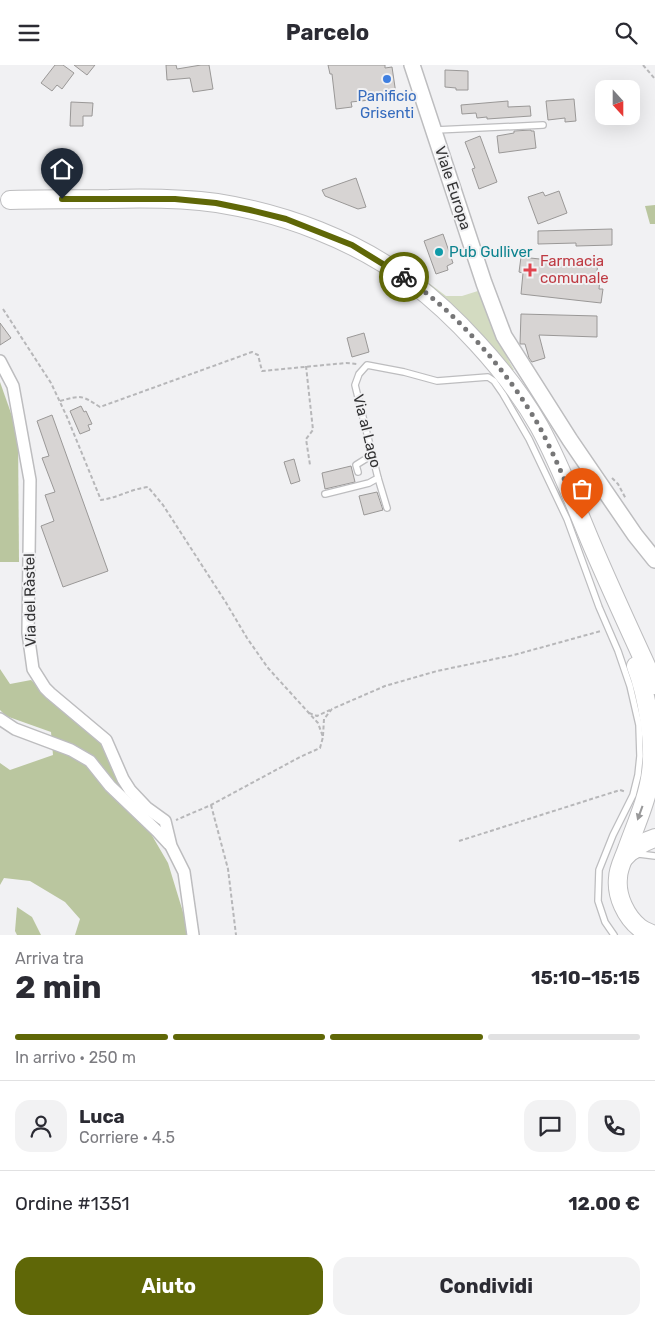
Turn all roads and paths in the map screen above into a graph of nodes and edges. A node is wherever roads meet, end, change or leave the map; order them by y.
1 (412, 65) edge
2 (643, 65) edge
3 (655, 79) edge
4 (543, 125) dead end
5 (434, 130) junction
6 (10, 200) dead end
7 (3, 309) dead end
8 (0, 361) edge
9 (367, 365) junction
10 (306, 366) junction
11 (60, 401) junction
12 (372, 455) junction
13 (310, 465) dead end
14 (358, 472) dead end
15 (378, 478) junction
16 (325, 494) dead end
17 (387, 508) dead end
18 (655, 560) edge
19 (622, 612) junction
20 (608, 629) junction
21 (655, 658) edge
22 (655, 685) edge
23 (332, 709) junction
24 (308, 713) junction
25 (0, 719) edge
26 (323, 737) junction
27 (632, 795) junction
28 (210, 805) junction
29 (165, 821) junction
30 (655, 838) edge
31 (459, 841) dead end
32 (171, 845) junction
33 (655, 856) edge
34 (623, 859) junction
35 (193, 935) edge
36 (236, 935) edge
37 (614, 935) edge
38 (654, 935) edge

1 - 5 main road, Viale Europa
2 - 3 path
4 - 5 lane
5 - 18 main road, Viale Europa
6 - 19 highway
7 - 11 path
8 - 29 street, Via del Ràstel
9 - 10 path
9 - 12 lane, Via al Lago
9 - 20 lane
10 - 11 path
10 - 13 path
11 - 24 path
12 - 14 lane
12 - 15 lane, Via al Lago
15 - 16 lane, Via al Lago
15 - 17 lane
19 - 21 highway
19 - 22 highway
19 -> 34 highway
20 - 23 path
20 - 27 lane
23 - 24 path
23 - 26 path
24 - 26 path
25 - 32 street
26 - 28 path
27 - 31 path
27 - 37 lane
28 - 29 path
28 - 36 path
29 - 32 street
30 - 34 highway
32 - 35 street
33 - 34 lane
34 - 38 highway

